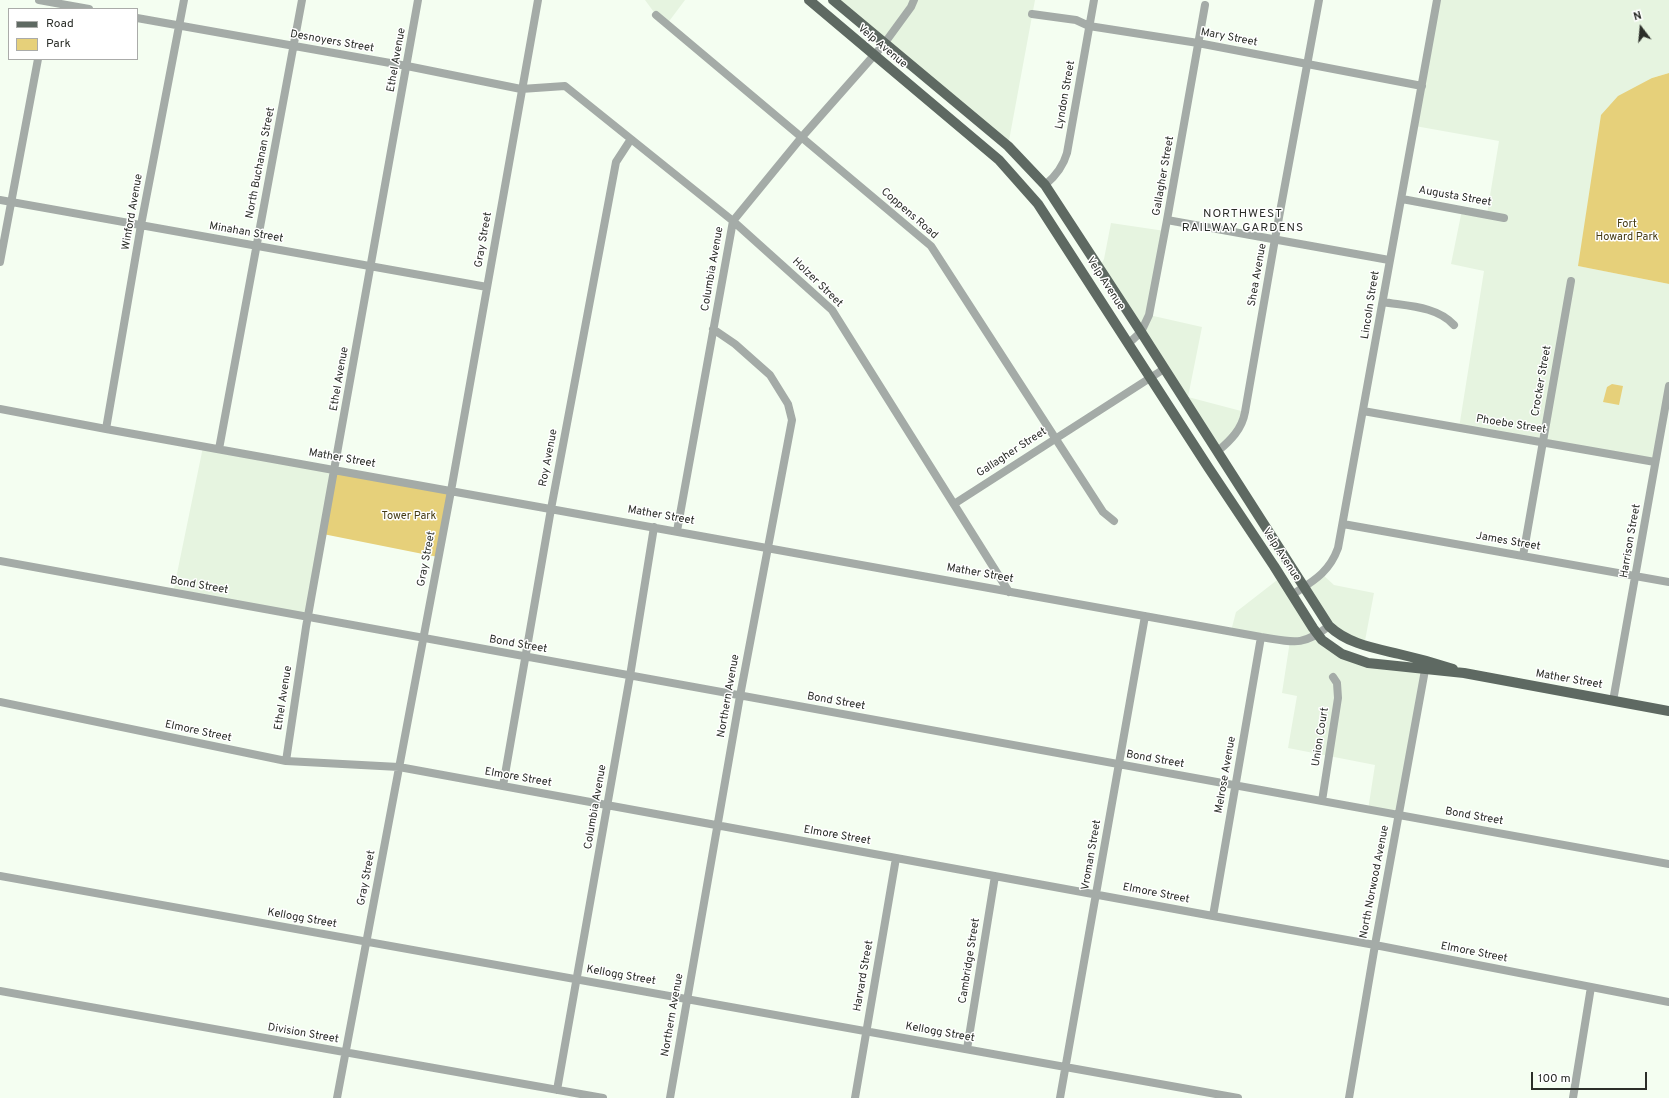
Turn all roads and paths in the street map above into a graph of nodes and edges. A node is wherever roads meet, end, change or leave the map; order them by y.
1 (39, 0) edge
2 (184, 0) edge
3 (302, 0) edge
4 (418, 0) edge
5 (538, 0) edge
6 (808, 0) edge
7 (833, 0) edge
8 (914, 0) edge
9 (1094, 0) edge
10 (1319, 0) edge
11 (1437, 0) edge
12 (49, 4) edge
13 (1205, 5) dead end
14 (81, 8) edge
15 (1032, 14) dead end
16 (656, 16) dead end
17 (138, 18) edge
18 (179, 25) junction
19 (1089, 26) junction
20 (1198, 43) junction
21 (884, 44) junction
22 (294, 46) junction
23 (874, 55) junction
24 (38, 60) edge
25 (1307, 65) junction
26 (407, 66) junction
27 (1422, 86) junction
28 (523, 89) junction
29 (801, 138) junction
30 (631, 139) junction
31 (1045, 185) junction
32 (1402, 199) junction
33 (0, 200) edge
34 (12, 202) junction
35 (1504, 218) dead end
36 (1167, 220) junction
37 (733, 221) junction
38 (141, 225) junction
39 (1275, 239) junction
40 (256, 246) junction
41 (1389, 260) junction
42 (0, 262) edge
43 (372, 266) junction
44 (1570, 281) dead end
45 (487, 287) junction
46 (1383, 302) junction
47 (1454, 325) dead end
48 (713, 329) junction
49 (1141, 332) junction
50 (1129, 343) junction
51 (1164, 369) junction
52 (1151, 378) junction
53 (1669, 386) edge
54 (0, 409) edge
55 (1364, 412) junction
56 (1666, 425) edge
57 (106, 429) junction
58 (1056, 437) junction
59 (1543, 441) junction
60 (219, 449) junction
61 (1218, 451) junction
62 (1655, 462) junction
63 (335, 470) junction
64 (450, 490) junction
65 (954, 504) junction
66 (551, 509) junction
67 (1114, 521) dead end
68 (1343, 524) junction
69 (654, 527) junction
70 (677, 531) junction
71 (768, 548) junction
72 (1523, 556) junction
73 (0, 561) edge
74 (1636, 576) junction
75 (1669, 582) edge
76 (1304, 587) junction
77 (1009, 592) junction
78 (1292, 595) junction
79 (1145, 616) junction
80 (308, 618) junction
81 (1329, 626) junction
82 (1318, 635) junction
83 (1261, 637) junction
84 (423, 639) junction
85 (525, 657) junction
86 (1425, 670) junction
87 (1464, 673) junction
88 (630, 676) junction
89 (1333, 677) dead end
90 (740, 696) junction
91 (1613, 701) junction
92 (0, 702) edge
93 (1669, 711) edge
94 (286, 761) junction
95 (1119, 764) junction
96 (399, 767) junction
97 (503, 786) junction
98 (1236, 786) junction
99 (1322, 801) junction
100 (607, 805) junction
101 (1399, 815) junction
102 (718, 826) junction
103 (896, 858) junction
104 (1669, 864) edge
105 (0, 876) edge
106 (995, 876) junction
107 (1096, 894) junction
108 (1212, 916) junction
109 (367, 941) junction
110 (1375, 944) junction
111 (577, 979) junction
112 (1591, 987) junction
113 (0, 991) edge
114 (687, 999) junction
115 (1669, 1002) edge
116 (866, 1031) junction
117 (967, 1049) junction
118 (346, 1052) junction
119 (1065, 1067) junction
120 (557, 1090) junction
121 (337, 1098) edge
122 (603, 1098) edge
123 (670, 1098) edge
124 (855, 1098) edge
125 (1060, 1098) edge
126 (1238, 1098) edge
127 (1349, 1098) edge
128 (1573, 1098) edge

1 - 12 street
2 - 18 street, Winford Avenue
3 - 22 street, North Buchanan Street
4 - 26 street, Ethel Avenue
5 - 28 street, Gray Street
6 - 23 main road, Velp Avenue
7 - 21 main road, Velp Avenue
8 - 21 street, Columbia Avenue
9 - 19 street, Lyndon Street
10 - 25 street, Shea Avenue
11 - 27 street, Lincoln Street
12 - 14 street
13 - 20 street, Gallagher Street
15 - 19 street, Mary Street
16 - 29 street, Coppens Road
17 - 18 street, Desnoyers Street
18 - 22 street, Desnoyers Street
18 - 38 street, Winford Avenue
19 - 20 street, Mary Street
19 - 31 street, Lyndon Street
20 - 25 street, Mary Street
20 - 36 street, Gallagher Street
21 - 23 street, Columbia Avenue
21 - 31 main road, Velp Avenue
22 - 26 street, Desnoyers Street
22 - 40 street, North Buchanan Street
23 - 29 street, Columbia Avenue
23 - 50 main road, Velp Avenue
24 - 34 street
25 - 27 street, Mary Street
25 - 39 street, Shea Avenue
26 - 28 street, Desnoyers Street
26 - 43 street, Ethel Avenue
27 - 32 street, Lincoln Street
28 - 30 street, Holzer Street
28 - 45 street, Gray Street
29 - 37 street, Columbia Avenue
29 - 58 street, Coppens Road
30 - 37 street, Holzer Street
30 - 66 street, Roy Avenue
31 - 49 main road, Velp Avenue
32 - 35 street, Augusta Street
32 - 41 street, Lincoln Street
33 - 34 street, Minahan Street
34 - 38 street, Minahan Street
34 - 42 street
36 - 39 street
36 - 49 street, Gallagher Street
37 - 48 street, Columbia Avenue
37 - 65 street, Holzer Street
38 - 40 street, Minahan Street
38 - 57 street, Winford Avenue
39 - 41 street
39 - 61 street, Shea Avenue
40 - 43 street, Minahan Street
40 - 60 street, North Buchanan Street
41 - 46 street, Lincoln Street
43 - 45 street, Minahan Street
43 - 63 street, Ethel Avenue
44 - 59 street, Crocker Street
45 - 64 street, Gray Street
46 - 47 street
46 - 55 street, Lincoln Street
48 - 70 street, Columbia Avenue
48 - 71 street, Northern Avenue
49 - 50 street, Gallagher Street
49 - 51 main road, Velp Avenue
50 - 52 main road, Velp Avenue
51 - 52 street, Gallagher Street
51 - 61 main road, Velp Avenue
52 - 58 street, Gallagher Street
52 - 78 main road, Velp Avenue
53 - 56 street, Harrison Street
54 - 57 street, Mather Street
55 - 59 street, Phoebe Street
55 - 68 street, Lincoln Street
56 - 62 street, Harrison Street
57 - 60 street, Mather Street
58 - 65 street, Gallagher Street
58 - 67 street, Coppens Road
59 - 62 street, Phoebe Street
59 - 72 street, Crocker Street
60 - 63 street, Mather Street
61 - 76 main road, Velp Avenue
62 - 74 street, Harrison Street
63 - 64 street, Mather Street
63 - 80 street, Ethel Avenue
64 - 66 street, Mather Street
64 - 84 street, Gray Street
65 - 77 street, Holzer Street
66 - 69 street, Mather Street
66 - 85 street, Roy Avenue
68 - 72 street, James Street
68 - 76 street, Lincoln Street
69 - 70 street, Mather Street
69 - 88 street, Columbia Avenue
70 - 71 street, Mather Street
71 - 77 street, Mather Street
71 - 90 street, Northern Avenue
72 - 74 street, James Street
73 - 80 street, Bond Street
74 - 75 street, James Street
74 - 91 street, Harrison Street
76 - 78 street, Lincoln Street
76 - 81 main road, Velp Avenue
77 - 79 street, Mather Street
78 - 82 main road, Velp Avenue
79 - 83 street, Mather Street
79 - 95 street, Vroman Street
80 - 84 street, Bond Street
80 - 94 street, Ethel Avenue
81 - 82 street, Mather Street
81 - 87 main road, Mather Street
82 - 83 street, Mather Street
82 - 86 main road, Mather Street
83 - 98 street, Melrose Avenue
84 - 85 street, Bond Street
84 - 96 street, Gray Street
85 - 88 street, Bond Street
85 - 97 street, Roy Avenue
86 - 87 main road, Mather Street
86 - 101 street, North Norwood Avenue
87 - 91 main road, Mather Street
88 - 90 street, Bond Street
88 - 100 street, Columbia Avenue
89 - 99 street, Union Court
90 - 95 street, Bond Street
90 - 102 street, Northern Avenue
91 - 93 main road, Mather Street
92 - 94 street, Elmore Street
94 - 96 street, Elmore Street
95 - 98 street, Bond Street
95 - 107 street, Vroman Street
96 - 97 street, Elmore Street
96 - 109 street, Gray Street
97 - 100 street, Elmore Street
98 - 99 street, Bond Street
98 - 108 street, Melrose Avenue
99 - 101 street, Bond Street
100 - 102 street, Elmore Street
100 - 111 street, Columbia Avenue
101 - 104 street, Bond Street
101 - 110 street, North Norwood Avenue
102 - 103 street, Elmore Street
102 - 114 street, Northern Avenue
103 - 106 street, Elmore Street
103 - 116 street, Harvard Street
105 - 109 street, Kellogg Street
106 - 107 street, Elmore Street
106 - 117 street, Cambridge Street
107 - 108 street, Elmore Street
107 - 119 street, Vroman Street
108 - 110 street, Elmore Street
109 - 111 street, Kellogg Street
109 - 118 street, Gray Street
110 - 112 street, Elmore Street
110 - 127 street, North Norwood Avenue
111 - 114 street, Kellogg Street
111 - 120 street, Columbia Avenue
112 - 115 street, Elmore Street
112 - 128 street
113 - 118 street, Division Street
114 - 116 street, Kellogg Street
114 - 123 street, Northern Avenue
116 - 117 street, Kellogg Street
116 - 124 street, Harvard Street
117 - 119 street, Kellogg Street
118 - 120 street, Division Street
118 - 121 street, Gray Street
119 - 125 street, Vroman Street
119 - 126 street, Kellogg Street
120 - 122 street, Division Street

